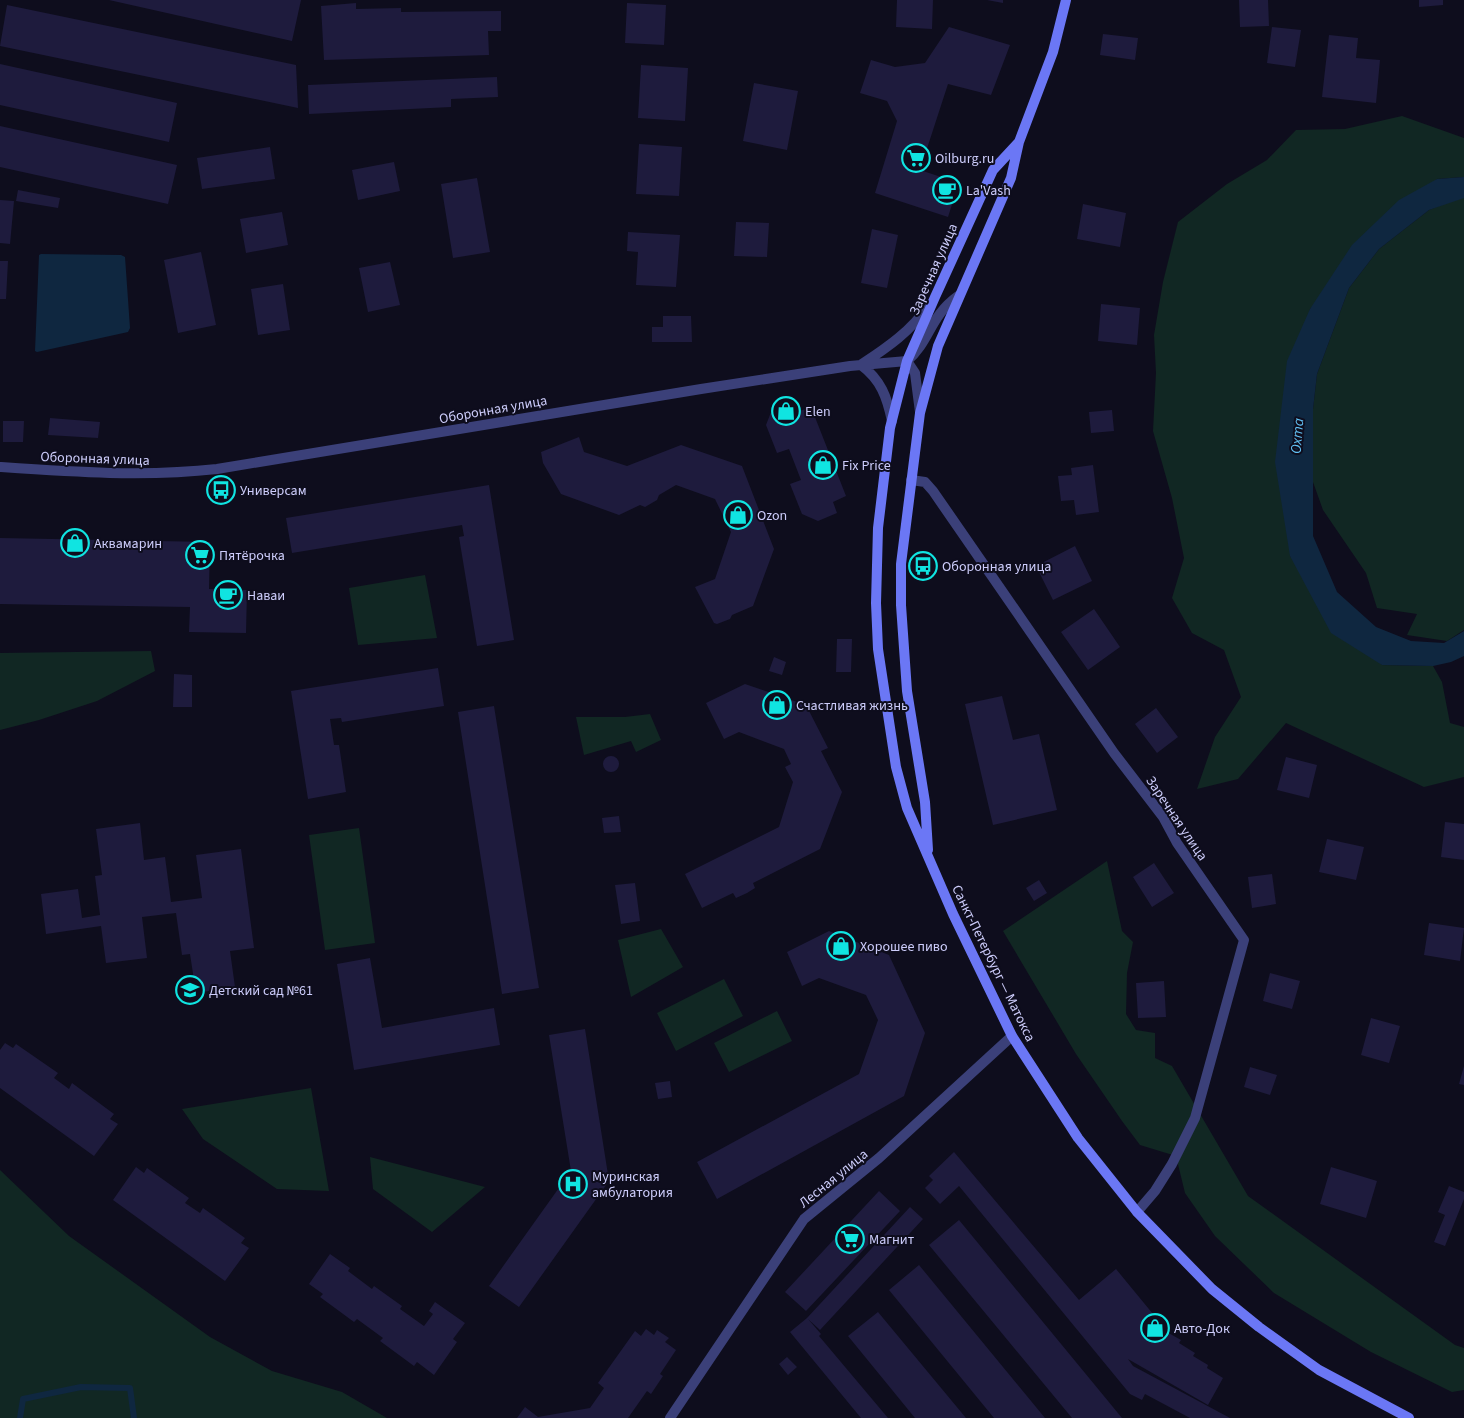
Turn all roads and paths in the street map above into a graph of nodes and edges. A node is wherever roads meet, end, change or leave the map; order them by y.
1 (1066, 0) edge
2 (1019, 142) junction
3 (958, 296) junction
4 (935, 297) junction
5 (907, 361) junction
6 (861, 365) junction
7 (920, 413) junction
8 (892, 422) junction
9 (0, 467) edge
10 (910, 480) junction
11 (929, 858) junction
12 (1012, 1036) junction
13 (1137, 1212) junction
14 (670, 1418) edge
15 (1409, 1418) edge

1 - 2 main road, Заречная улица
2 - 3 main road, Заречная улица
2 - 4 main road, Заречная улица
3 - 5 street
3 - 7 main road, Санкт-Петербург — Матокса
4 - 5 main road, Заречная улица
4 - 6 street
5 - 6 street, Оборонная улица
5 - 7 street
5 - 8 main road, Санкт-Петербург — Матокса
6 - 8 street
6 - 9 street, Оборонная улица
7 - 10 main road, Санкт-Петербург — Матокса
8 - 11 main road, Санкт-Петербург — Матокса
10 - 11 main road, Санкт-Петербург — Матокса
10 - 13 street, Заречная улица
11 - 12 main road, Санкт-Петербург — Матокса
12 - 13 main road, Санкт-Петербург — Матокса
12 - 14 street, Лесная улица
13 - 15 main road, Санкт-Петербург — Матокса

